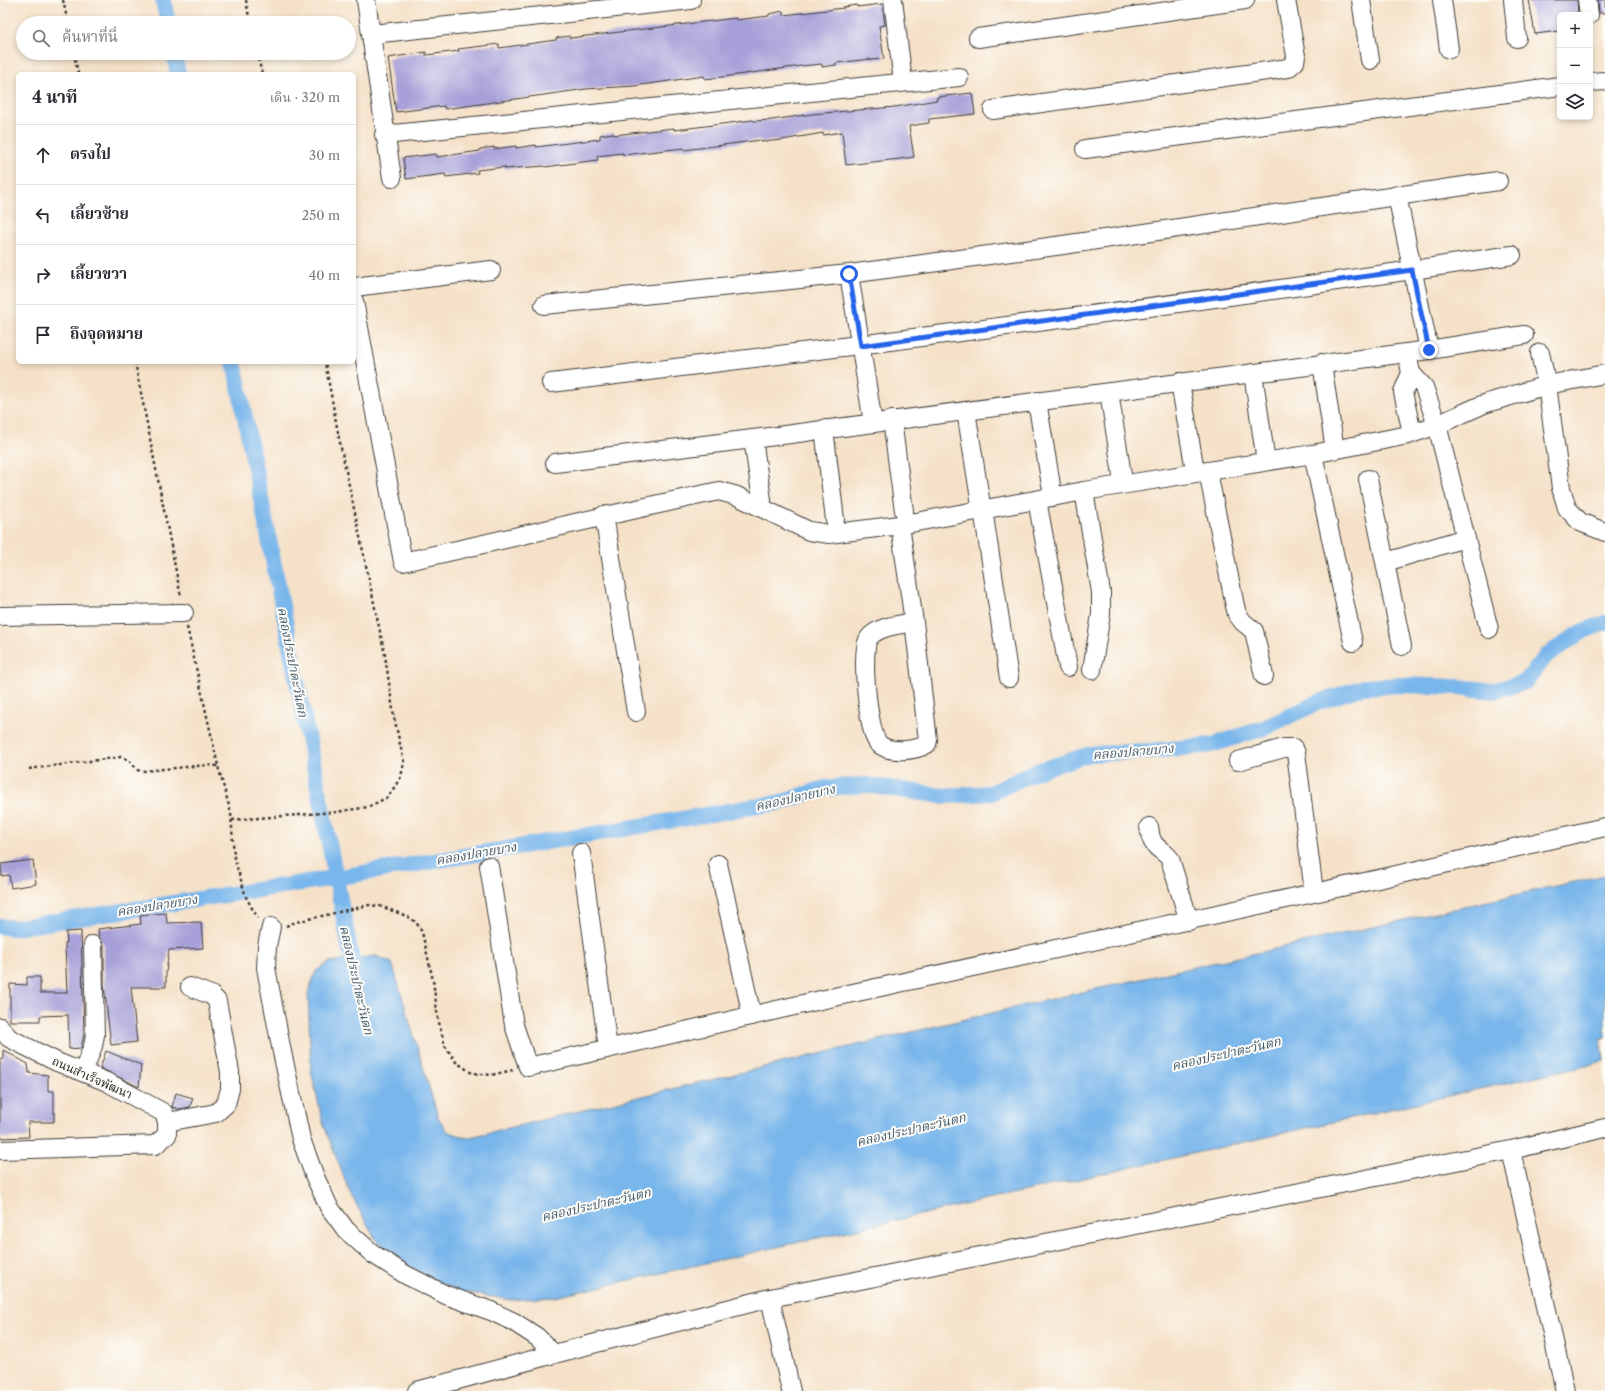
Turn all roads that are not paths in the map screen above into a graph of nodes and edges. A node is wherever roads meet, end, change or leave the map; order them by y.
1 (366, 0) edge
2 (690, 0) edge
3 (893, 0) edge
4 (1245, 0) edge
5 (1286, 0) edge
6 (1361, 0) edge
7 (1442, 0) edge
8 (1513, 0) edge
9 (1587, 0) edge
10 (1589, 12) edge
11 (372, 34) junction
12 (978, 38) dead end
13 (1517, 38) dead end
14 (1449, 49) dead end
15 (1370, 60) dead end
16 (959, 77) dead end
17 (1605, 81) edge
18 (903, 82) junction
19 (1593, 82) edge
20 (1557, 86) edge
21 (993, 110) dead end
22 (384, 135) junction
23 (1085, 149) dead end
24 (392, 178) dead end
25 (1498, 181) dead end
26 (1397, 195) junction
27 (1512, 255) dead end
28 (491, 270) dead end
29 (1412, 270) junction
30 (849, 274) junction
31 (356, 287) edge
32 (544, 304) dead end
33 (356, 312) edge
34 (1524, 335) dead end
35 (861, 346) junction
36 (1429, 350) junction
37 (1407, 352) junction
38 (1540, 353) dead end
39 (1322, 363) junction
40 (1253, 373) junction
41 (1411, 373) junction
42 (1605, 374) edge
43 (1180, 382) junction
44 (551, 383) dead end
45 (1547, 385) junction
46 (1110, 392) junction
47 (1037, 401) junction
48 (966, 411) junction
49 (892, 420) junction
50 (873, 423) junction
51 (1437, 425) junction
52 (824, 429) junction
53 (1412, 433) junction
54 (753, 439) junction
55 (1334, 444) dead end
56 (1313, 454) junction
57 (1265, 455) dead end
58 (555, 463) dead end
59 (1201, 468) junction
60 (1122, 475) dead end
61 (1368, 479) dead end
62 (1051, 485) dead end
63 (1084, 492) junction
64 (762, 500) dead end
65 (1037, 500) junction
66 (982, 508) junction
67 (604, 515) junction
68 (902, 518) junction
69 (835, 520) dead end
70 (1605, 532) edge
71 (1465, 538) junction
72 (1386, 562) junction
73 (177, 614) dead end
74 (0, 616) edge
75 (914, 622) junction
76 (1489, 630) dead end
77 (1353, 642) dead end
78 (1402, 646) dead end
79 (1068, 667) dead end
80 (1092, 670) dead end
81 (1264, 676) dead end
82 (1009, 678) dead end
83 (636, 712) dead end
84 (1238, 761) dead end
85 (1605, 826) edge
86 (1149, 827) dead end
87 (581, 853) dead end
88 (718, 864) dead end
89 (489, 866) dead end
90 (1314, 892) junction
91 (1189, 921) junction
92 (271, 927) dead end
93 (93, 945) dead end
94 (190, 987) dead end
95 (752, 1016) junction
96 (0, 1027) edge
97 (608, 1048) junction
98 (83, 1072) junction
99 (167, 1122) junction
100 (1605, 1128) edge
101 (0, 1150) edge
102 (1511, 1150) junction
103 (770, 1298) junction
104 (554, 1354) junction
105 (417, 1391) edge
106 (791, 1391) edge
107 (1565, 1391) edge

1 - 11 street
2 - 11 street
3 - 18 street
4 - 12 street
5 - 21 street
6 - 15 street
7 - 14 street
8 - 13 street
9 - 10 street
11 - 22 street
16 - 18 street
17 - 19 street
18 - 22 street
20 - 23 street
22 - 24 street
25 - 26 street
26 - 29 street
26 - 30 street
27 - 29 street
28 - 31 street
29 - 35 street
29 - 36 street
30 - 32 street
30 - 35 street
33 - 67 street
34 - 36 street
35 - 44 street
35 - 50 street
36 - 37 street
37 - 39 street
37 - 41 street
38 - 45 street
39 - 40 street
39 - 55 street
40 - 43 street
40 - 57 street
41 - 51 street
41 - 53 street
42 - 45 street
43 - 46 street
43 - 59 street
45 - 51 street
45 - 70 street
46 - 47 street
46 - 60 street
47 - 48 street
47 - 62 street
48 - 49 street
48 - 66 street
49 - 50 street
49 - 68 street
50 - 52 street
51 - 53 street
51 - 71 street
52 - 54 street
52 - 69 street
53 - 56 street
54 - 58 street
54 - 64 street
56 - 59 street
56 - 77 street
59 - 63 street
59 - 81 street
61 - 72 street
63 - 65 street
63 - 80 street
65 - 66 street
65 - 79 street
66 - 68 street
66 - 82 street
67 - 68 street
67 - 83 street
68 - 75 street
71 - 72 street
71 - 76 street
72 - 78 street
73 - 74 street
75 - 75 street
84 - 90 street
85 - 90 street
86 - 91 street
87 - 97 street
88 - 95 street
89 - 97 street
90 - 91 street
91 - 95 street
92 - 104 street
93 - 98 street
94 - 99 street
95 - 97 street
96 - 98 street, ถนนสำเร็จพัฒนา
98 - 99 street, ถนนสำเร็จพัฒนา
99 - 101 street
100 - 102 street
102 - 103 street
102 - 107 street
103 - 104 street
103 - 106 street
104 - 105 street

